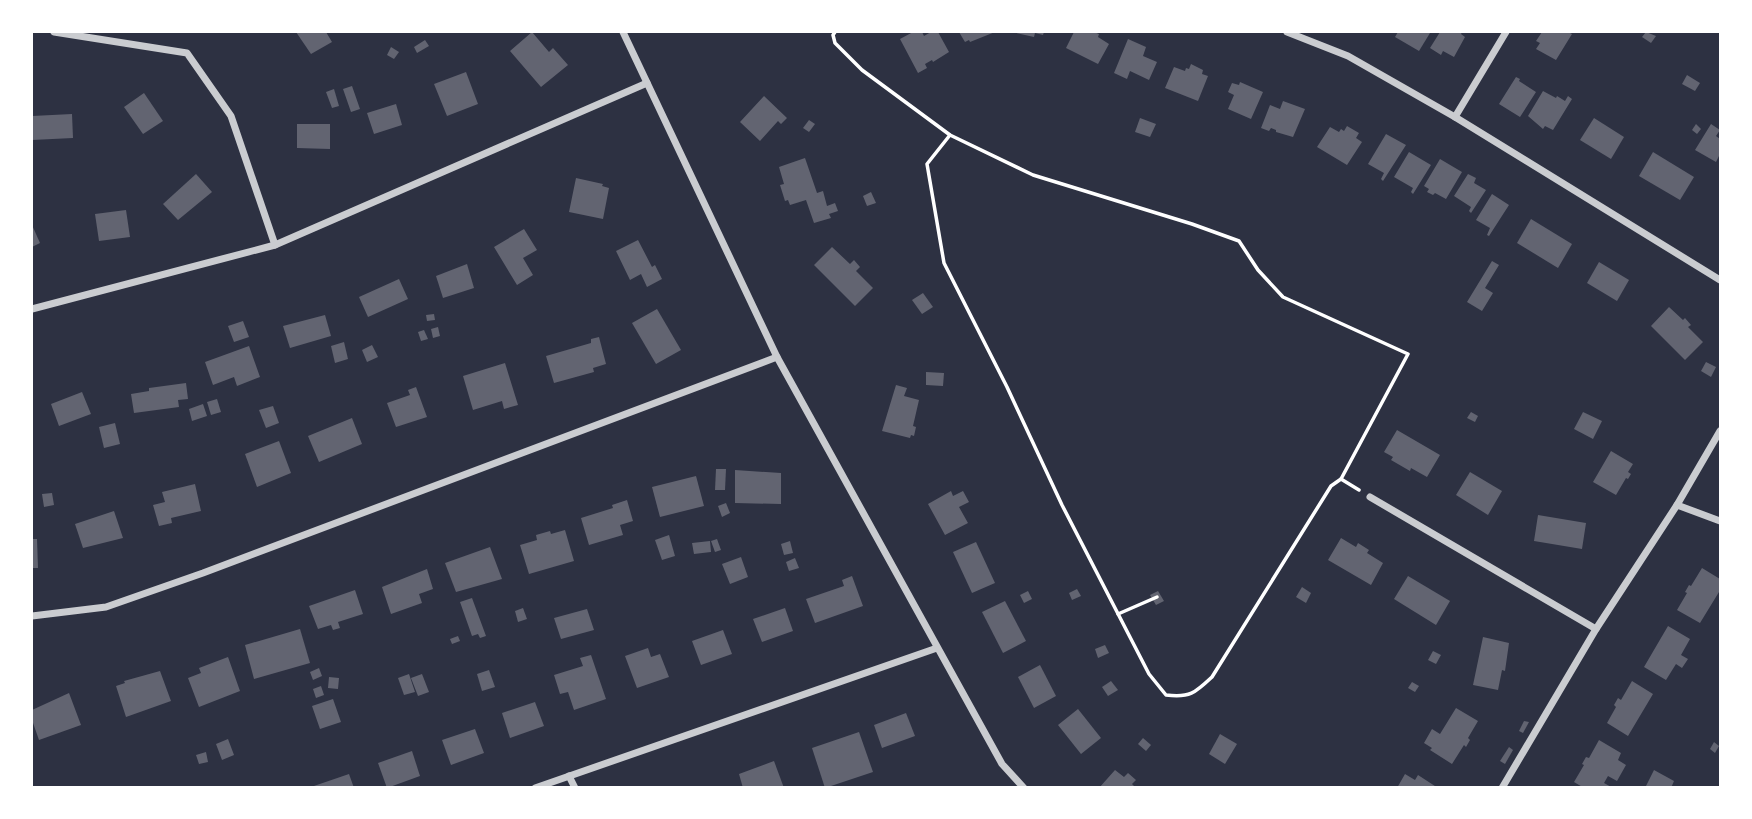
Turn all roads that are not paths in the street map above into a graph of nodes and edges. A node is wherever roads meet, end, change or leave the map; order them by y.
1 (54, 32) edge
2 (622, 32) edge
3 (1287, 32) edge
4 (1506, 32) edge
5 (647, 83) junction
6 (1455, 117) junction
7 (275, 245) junction
8 (1720, 280) edge
9 (32, 309) edge
10 (777, 357) junction
11 (1720, 431) edge
12 (1370, 497) road end
13 (1677, 505) junction
14 (1720, 521) edge
15 (32, 616) edge
16 (1596, 629) junction
17 (936, 648) junction
18 (569, 776) junction
19 (535, 788) edge
20 (575, 788) edge
21 (1024, 788) edge
22 (1502, 788) edge

1 - 7 street
2 - 5 street
3 - 6 street
4 - 6 street
5 - 7 street
5 - 10 street
6 - 8 street
7 - 9 street
10 - 15 street
10 - 17 street
11 - 13 street
12 - 16 street
13 - 14 street
13 - 16 street
16 - 22 street
17 - 18 street
17 - 21 street
18 - 19 street
18 - 20 street

